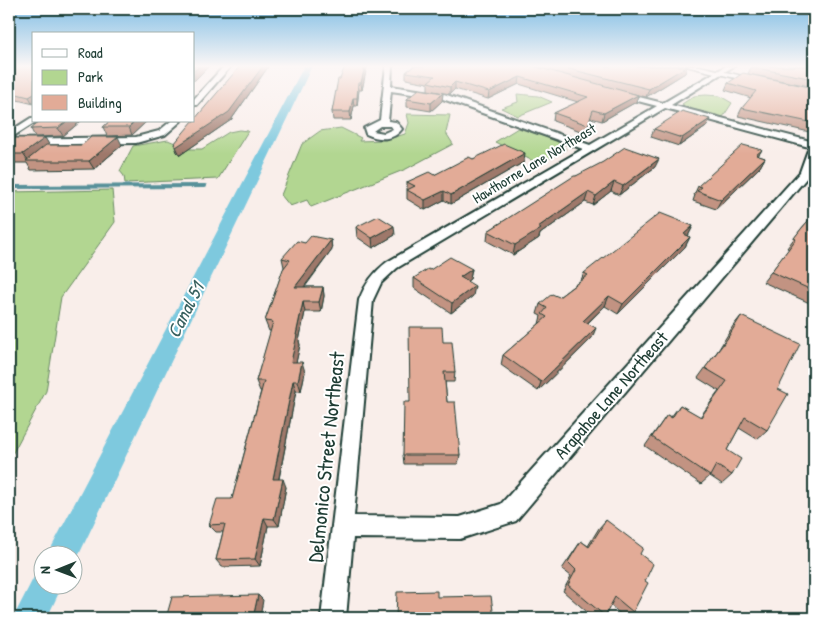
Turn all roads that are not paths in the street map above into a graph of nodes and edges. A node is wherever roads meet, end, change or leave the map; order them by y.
1 (387, 95) edge
2 (435, 95) edge
3 (625, 95) edge
4 (682, 95) edge
5 (663, 106) junction
6 (32, 121) edge
7 (176, 122) edge
8 (384, 123) dead end
9 (9, 136) edge
10 (9, 142) edge
11 (814, 146) edge
12 (590, 148) junction
13 (366, 300) joint
14 (342, 527) junction
15 (333, 618) edge

1 - 8 street
2 - 12 street
3 - 5 street
4 - 5 street, Hawthorne Lane Northeast
5 - 11 street
5 - 12 street, Hawthorne Lane Northeast
6 - 9 street
7 - 10 street
11 - 14 street, Arapahoe Lane Northeast
12 - 13 street, Hawthorne Lane Northeast
13 - 14 street, Delmonico Street Northeast
14 - 15 street, Delmonico Street Northeast

